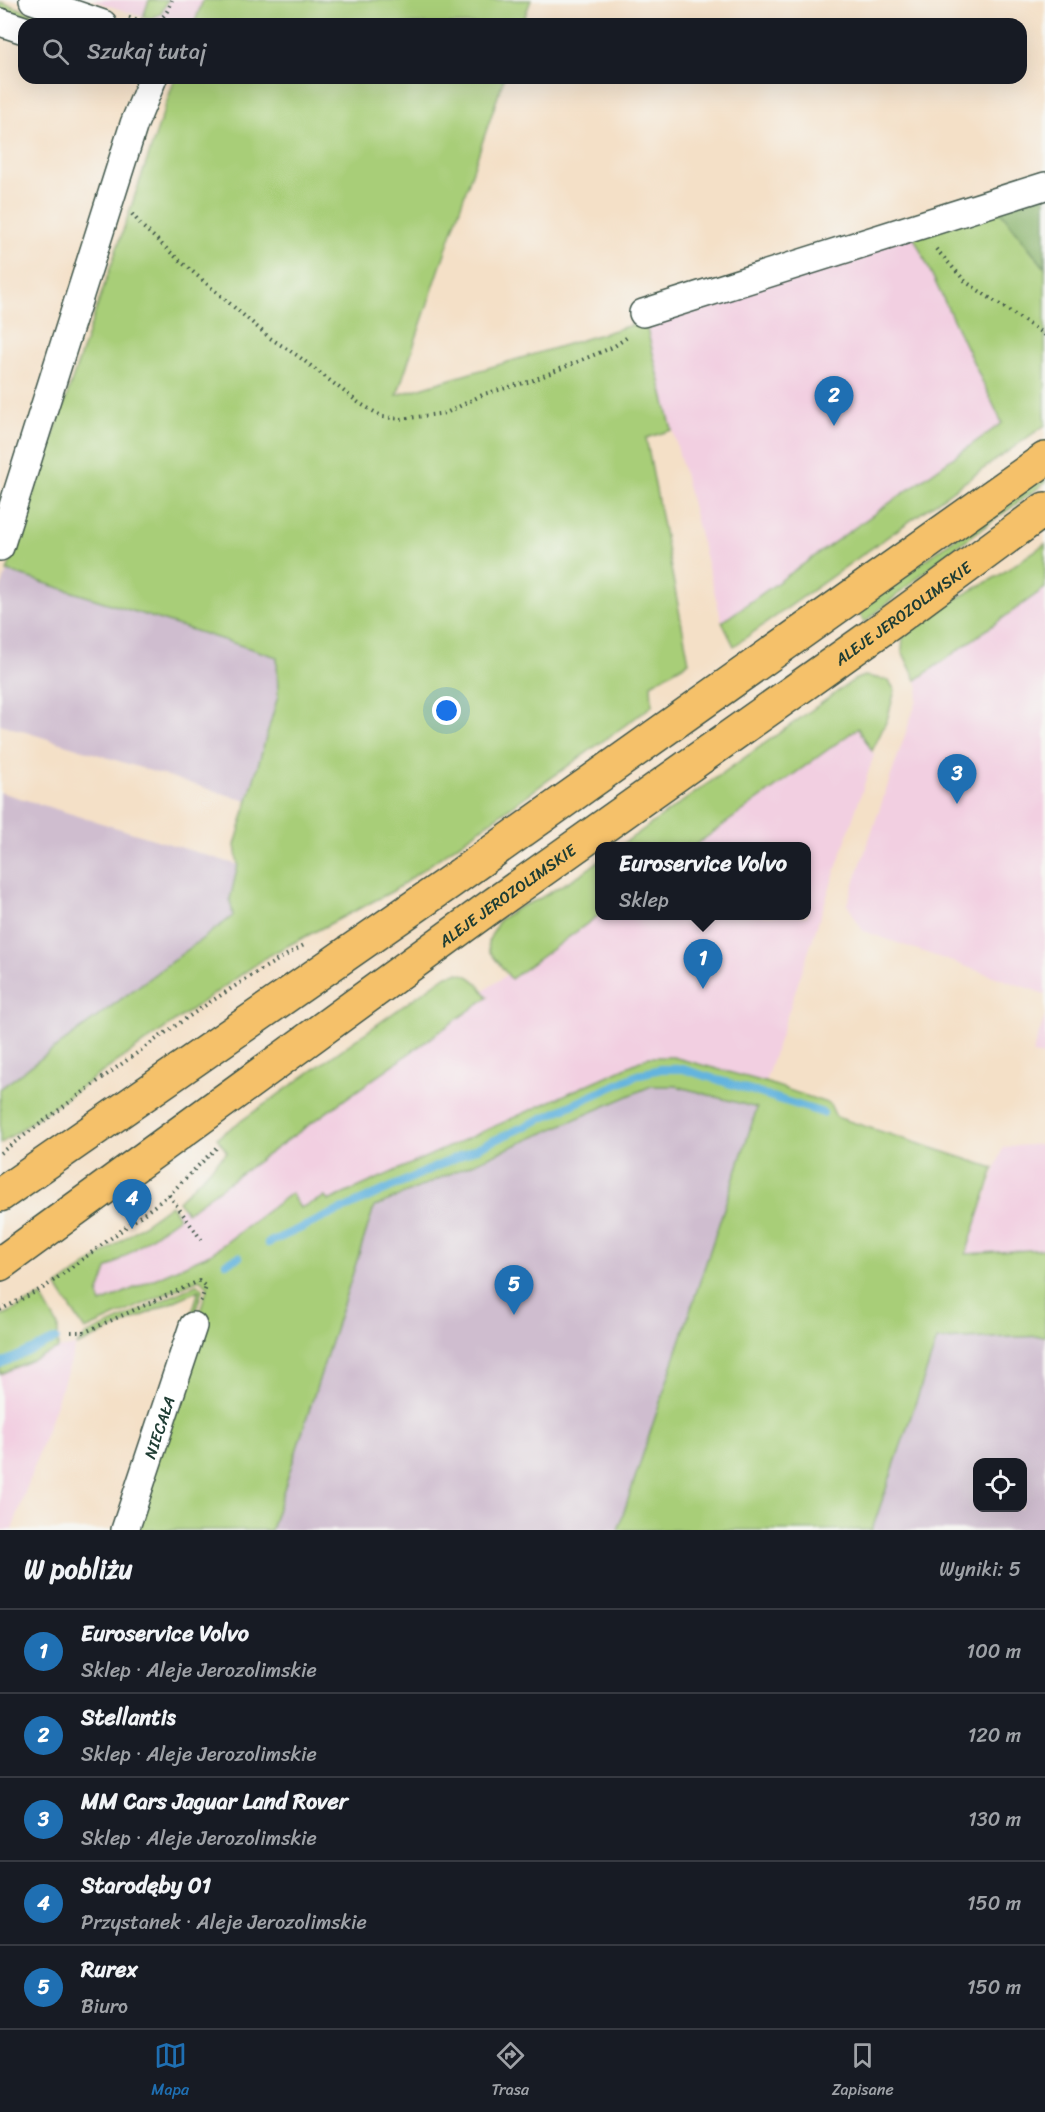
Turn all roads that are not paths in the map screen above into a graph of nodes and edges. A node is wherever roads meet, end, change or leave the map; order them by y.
1 (33, 0) edge
2 (109, 18) edge
3 (0, 22) edge
4 (18, 28) edge
5 (151, 84) edge
6 (1045, 186) edge
7 (643, 313) road end
8 (1045, 459) edge
9 (1045, 509) edge
10 (0, 547) edge
11 (0, 1195) edge
12 (0, 1264) edge
13 (193, 1326) road end
14 (125, 1530) edge

1 - 2 street
3 - 4 street
5 - 10 street
6 - 7 street
8 - 11 main road
9 - 12 main road, ALEJE JEROZOLIMSKIE
13 - 14 street, NIECAŁA

